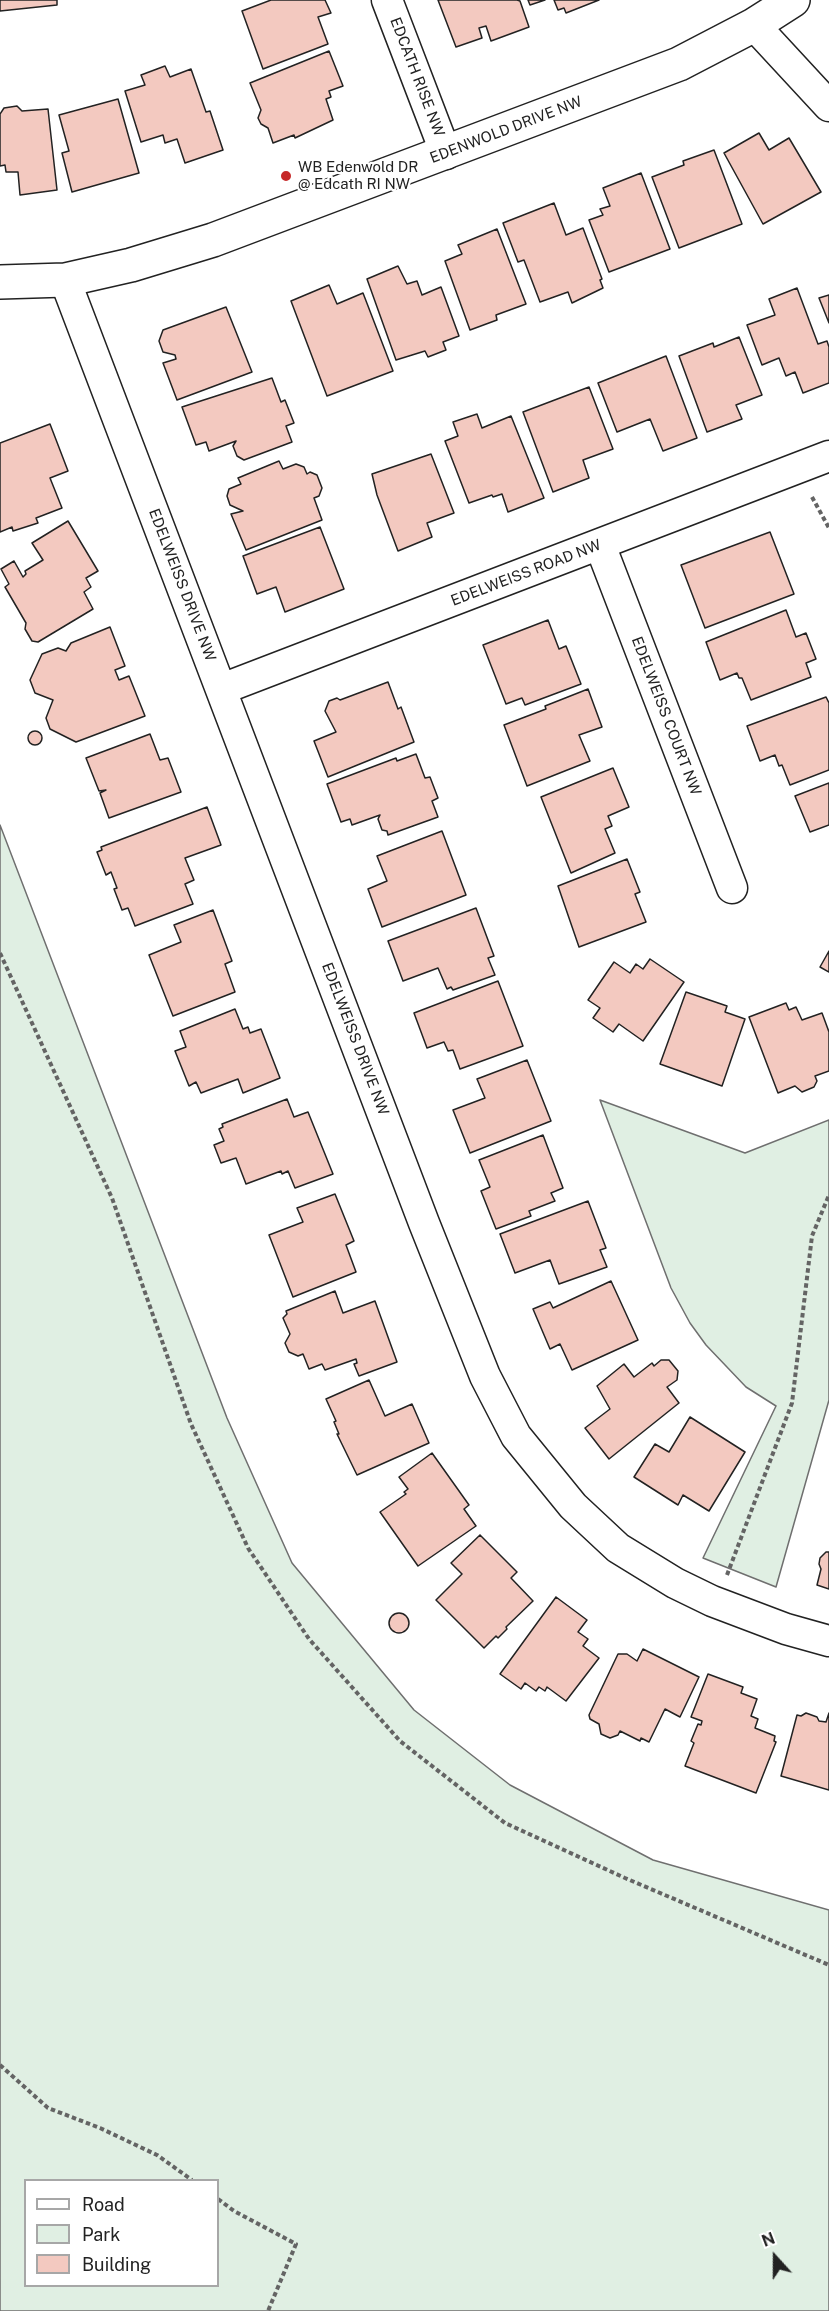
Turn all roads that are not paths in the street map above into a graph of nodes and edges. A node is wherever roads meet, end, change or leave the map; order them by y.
1 (387, 0) edge
2 (793, 0) edge
3 (754, 25) junction
4 (829, 106) edge
5 (446, 153) junction
6 (65, 280) junction
7 (0, 282) edge
8 (829, 456) edge
9 (600, 544) junction
10 (222, 689) junction
11 (732, 888) dead end
12 (829, 1641) edge

1 - 5 street, EDCATH RISE NW
2 - 3 street, EDENWOLD DRIVE NW
3 - 4 street
3 - 5 street, EDENWOLD DRIVE NW
5 - 6 street, EDENWOLD DRIVE NW
6 - 7 street, EDENWOLD DRIVE NW
6 - 10 street, EDELWEISS DRIVE NW
8 - 9 street, EDELWEISS ROAD NW
9 - 10 street, EDELWEISS ROAD NW
9 - 11 street, EDELWEISS COURT NW
10 - 12 street, EDELWEISS DRIVE NW

